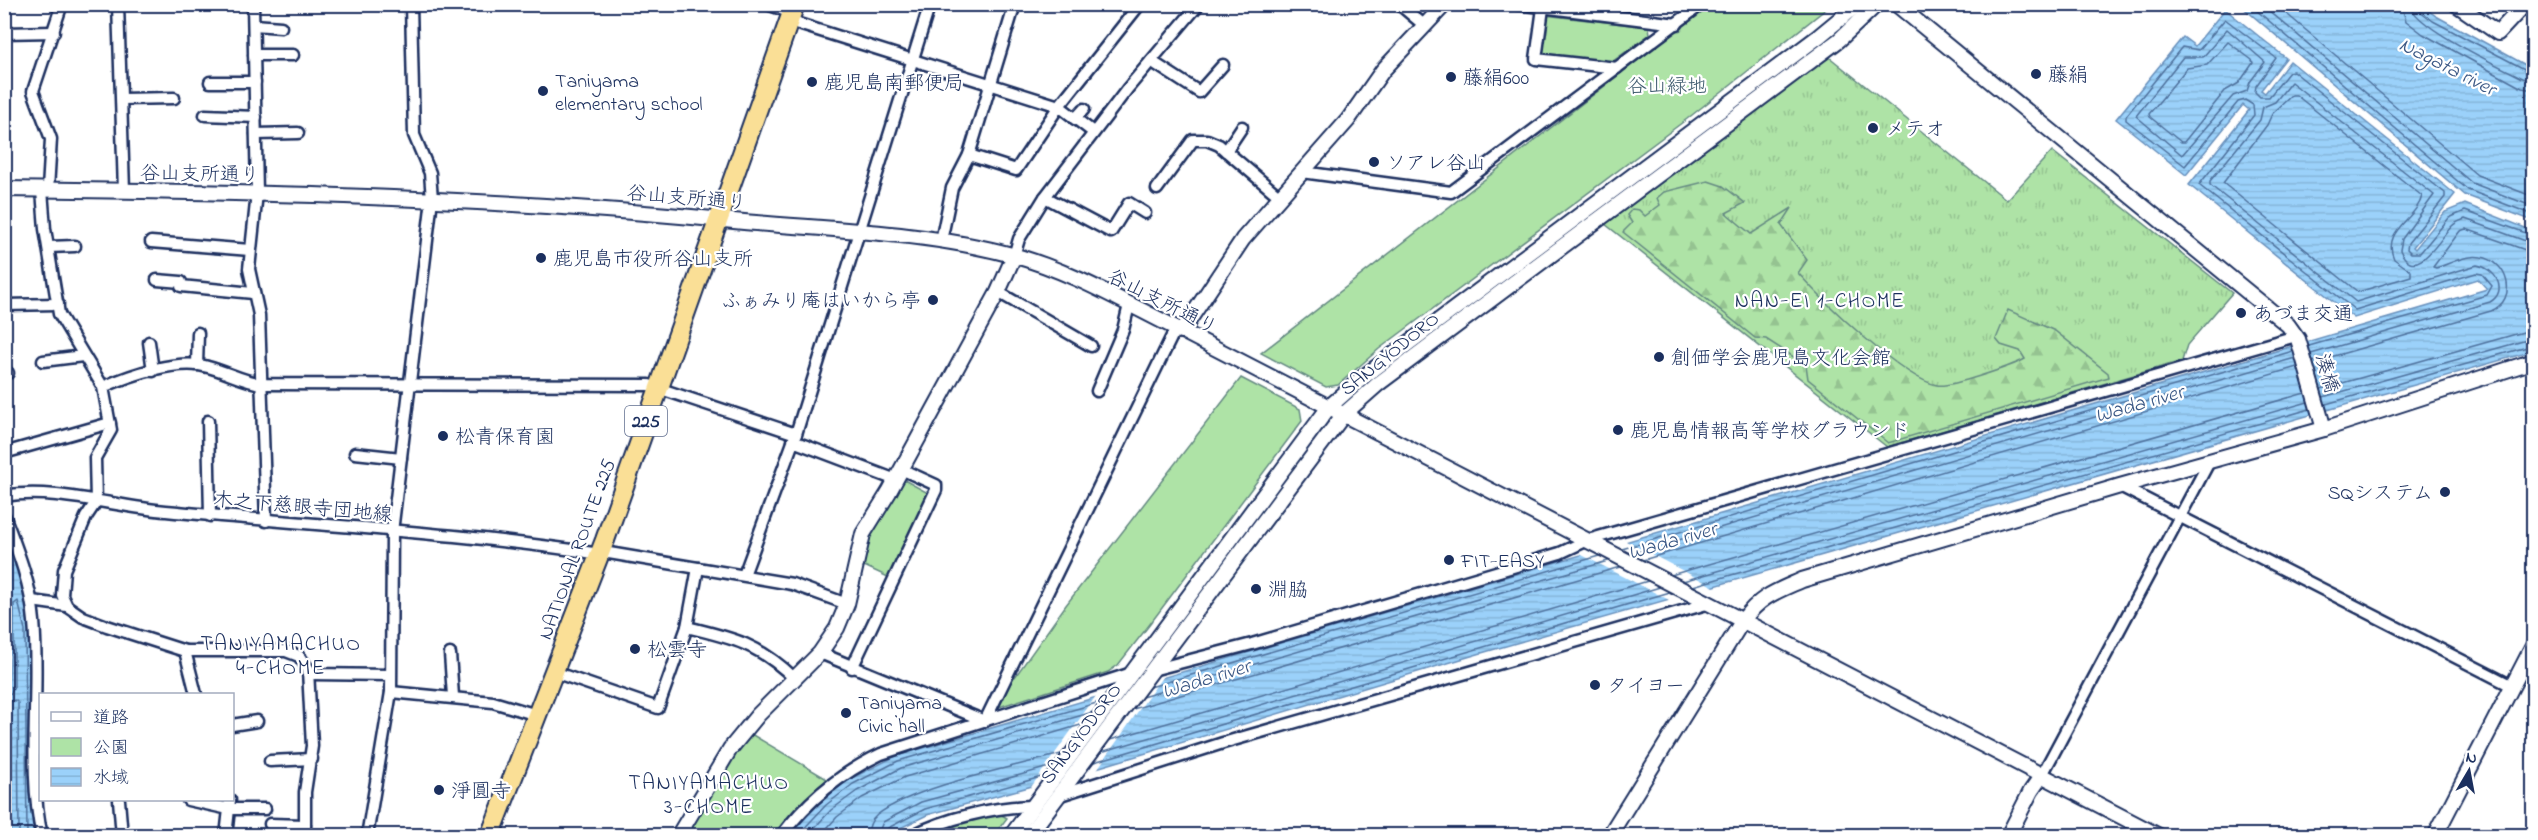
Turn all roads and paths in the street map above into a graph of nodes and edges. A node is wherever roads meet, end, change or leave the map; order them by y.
1 (62, 4) edge
2 (118, 4) edge
3 (253, 4) edge
4 (411, 4) edge
5 (767, 4) edge
6 (930, 4) edge
7 (1015, 4) edge
8 (1140, 4) edge
9 (1199, 4) edge
10 (1399, 4) edge
11 (1445, 4) edge
12 (1517, 4) edge
13 (1702, 4) edge
14 (1858, 4) edge
15 (1877, 4) edge
16 (1896, 4) edge
17 (2456, 4) edge
18 (2525, 4) edge
19 (1543, 8) junction
20 (792, 13) edge
21 (1677, 24) junction
22 (254, 25) junction
23 (1425, 26) junction
24 (281, 27) dead end
25 (54, 32) junction
26 (4, 33) edge
27 (254, 56) junction
28 (293, 56) dead end
29 (912, 61) junction
30 (1150, 61) junction
31 (1223, 65) dead end
32 (1617, 68) junction
33 (210, 82) dead end
34 (255, 82) junction
35 (991, 85) junction
36 (174, 98) dead end
37 (122, 99) junction
38 (1059, 106) junction
39 (1084, 109) dead end
40 (205, 115) dead end
41 (255, 117) junction
42 (1076, 119) junction
43 (1242, 127) dead end
44 (1093, 132) junction
45 (298, 133) dead end
46 (256, 134) junction
47 (1226, 151) junction
48 (969, 155) junction
49 (1302, 172) junction
50 (4, 189) edge
51 (45, 189) junction
52 (1157, 189) dead end
53 (124, 191) junction
54 (257, 193) junction
55 (1045, 197) junction
56 (1280, 197) junction
57 (432, 199) junction
58 (1145, 213) dead end
59 (719, 219) junction
60 (858, 232) junction
61 (941, 241) junction
62 (151, 242) dead end
63 (75, 246) dead end
64 (49, 247) junction
65 (249, 250) junction
66 (1014, 256) junction
67 (157, 280) dead end
68 (998, 291) junction
69 (253, 293) junction
70 (58, 304) junction
71 (4, 305) edge
72 (1129, 305) junction
73 (1182, 331) junction
74 (198, 333) dead end
75 (2297, 338) junction
76 (149, 342) dead end
77 (1092, 346) dead end
78 (83, 356) junction
79 (43, 361) dead end
80 (2534, 361) edge
81 (196, 365) junction
82 (153, 371) junction
83 (410, 382) junction
84 (262, 384) junction
85 (103, 387) junction
86 (658, 387) junction
87 (1097, 391) dead end
88 (1329, 407) junction
89 (1344, 414) junction
90 (208, 421) dead end
91 (110, 423) junction
92 (2322, 424) junction
93 (795, 437) junction
94 (4, 453) edge
95 (355, 453) dead end
96 (401, 458) junction
97 (2209, 462) junction
98 (898, 475) junction
99 (2120, 486) junction
100 (4, 496) edge
101 (96, 502) junction
102 (4, 515) edge
103 (210, 516) junction
104 (2179, 516) junction
105 (266, 521) junction
106 (392, 532) junction
107 (1588, 540) junction
108 (600, 554) junction
109 (698, 568) junction
110 (744, 575) junction
111 (32, 601) junction
112 (1707, 601) junction
113 (847, 604) junction
114 (67, 606) junction
115 (1743, 620) junction
116 (687, 627) junction
117 (2534, 644) edge
118 (185, 651) junction
119 (820, 653) junction
120 (450, 654) dead end
121 (852, 668) junction
122 (308, 670) junction
123 (554, 672) junction
124 (1149, 674) junction
125 (390, 675) junction
126 (794, 678) junction
127 (1125, 679) junction
128 (2512, 686) junction
129 (391, 692) junction
130 (196, 693) edge
131 (453, 696) junction
132 (537, 715) junction
133 (257, 721) dead end
134 (985, 721) junction
135 (234, 725) edge
136 (312, 759) junction
137 (270, 761) dead end
138 (2042, 775) junction
139 (1059, 792) junction
140 (118, 801) edge
141 (198, 801) edge
142 (230, 804) edge
143 (1032, 806) junction
144 (265, 809) dead end
145 (270, 824) dead end
146 (305, 830) edge
147 (42, 836) edge
148 (122, 836) edge
149 (226, 836) edge
150 (367, 836) edge
151 (490, 836) edge
152 (678, 836) edge
153 (781, 836) edge
154 (911, 836) edge
155 (1011, 836) edge
156 (1028, 836) edge
157 (1609, 836) edge
158 (2008, 836) edge
159 (2159, 836) edge
160 (2435, 836) edge

1 - 25 street
2 - 37 street
3 - 22 street
4 - 57 street
5 - 20 street
6 - 29 street
7 - 35 street
8 - 38 street
9 - 30 street
10 - 23 street
11 - 23 street
12 - 19 street
13 - 21 street
14 - 88 street, SANGYODORO
15 - 89 street, SANGYODORO
16 - 75 street
17 - 18 street
19 - 21 street
19 - 32 street
20 - 29 street
20 - 59 highway, NATIONAL ROUTE 225 / 225
21 - 32 street
22 - 24 street
22 - 27 street
23 - 49 street
25 - 26 street
25 - 51 street
27 - 28 street
27 - 34 street
29 - 35 street
29 - 60 street
30 - 31 street
30 - 44 street
32 - 49 street
33 - 34 street
34 - 41 street
35 - 38 street
35 - 48 street
36 - 37 street
37 - 53 street
38 - 42 street
38 - 48 street
39 - 42 street
40 - 41 street
41 - 46 street
42 - 44 street
43 - 47 street
44 - 55 street
45 - 46 street
46 - 54 street
47 - 52 street
47 - 56 street
48 - 61 street
49 - 56 street
50 - 51 street, 谷山支所通り
51 - 53 street, 谷山支所通り
51 - 64 street
53 - 54 street, 谷山支所通り
54 - 57 street, 谷山支所通り
54 - 65 street
55 - 58 street
55 - 66 street
56 - 73 street
57 - 59 street, 谷山支所通り
57 - 83 street
59 - 60 street, 谷山支所通り
59 - 86 highway, NATIONAL ROUTE 225 / 225
60 - 61 street, 谷山支所通り
60 - 93 street
61 - 66 street, 谷山支所通り
62 - 65 street
63 - 64 street
64 - 70 street
65 - 69 street
66 - 68 street
66 - 72 street, 谷山支所通り
67 - 69 street
68 - 77 street
68 - 98 street
69 - 84 street
70 - 71 street
70 - 78 street
72 - 73 street, 谷山支所通り
72 - 87 street
73 - 88 street, 谷山支所通り
73 - 134 street
74 - 81 street
75 - 92 street, 湊橋
75 - 107 street
76 - 82 street
78 - 79 street
78 - 85 street
80 - 92 street
81 - 82 street
81 - 84 street
82 - 85 street
83 - 84 street
83 - 86 street
83 - 96 street
84 - 105 street
85 - 91 street
86 - 93 street
86 - 108 highway, NATIONAL ROUTE 225 / 225
88 - 89 street, 谷山支所通り
88 - 127 street, SANGYODORO
89 - 107 street, 谷山支所通り
89 - 124 street, SANGYODORO
90 - 103 street
91 - 94 street
91 - 101 street
92 - 97 street
93 - 98 street
93 - 110 street
95 - 96 street
96 - 106 street
97 - 99 street
97 - 104 street
98 - 113 street
98 - 121 street
99 - 104 street
99 - 115 street
100 - 101 street, 木之下慈眼寺団地線
101 - 103 street, 木之下慈眼寺団地線
101 - 114 street
102 - 111 street
103 - 105 street, 木之下慈眼寺団地線
104 - 128 street
104 - 138 street
105 - 106 street, 木之下慈眼寺団地線
106 - 108 street, 木之下慈眼寺団地線
106 - 125 street
107 - 112 street, 谷山支所通り
107 - 124 street
108 - 109 street, 木之下慈眼寺団地線
108 - 123 highway, NATIONAL ROUTE 225 / 225
109 - 110 street, 木之下慈眼寺団地線
109 - 116 street
110 - 113 street, 木之下慈眼寺団地線
111 - 114 street
111 - 147 street
112 - 115 street, 谷山支所通り
112 - 139 street
113 - 119 street
114 - 118 street
115 - 138 street, 谷山支所通り
115 - 157 street
116 - 123 street
116 - 126 street
117 - 128 street
118 - 122 street
118 - 130 street
119 - 121 street
119 - 126 street
120 - 131 street
121 - 134 street
122 - 125 street
122 - 136 street
123 - 132 highway, NATIONAL ROUTE 225 / 225
124 - 139 street, SANGYODORO
125 - 129 street
126 - 152 street
127 - 134 street
127 - 143 street, SANGYODORO
128 - 160 street
129 - 131 street
129 - 150 street
131 - 132 street
132 - 151 highway, NATIONAL ROUTE 225 / 225
133 - 135 street
134 - 153 street
136 - 137 street
136 - 146 street
138 - 158 street
138 - 159 street, 谷山支所通り
139 - 156 street, SANGYODORO
140 - 148 street
141 - 142 street
142 - 144 street
142 - 149 street
143 - 154 street
143 - 155 street, SANGYODORO
145 - 146 street

